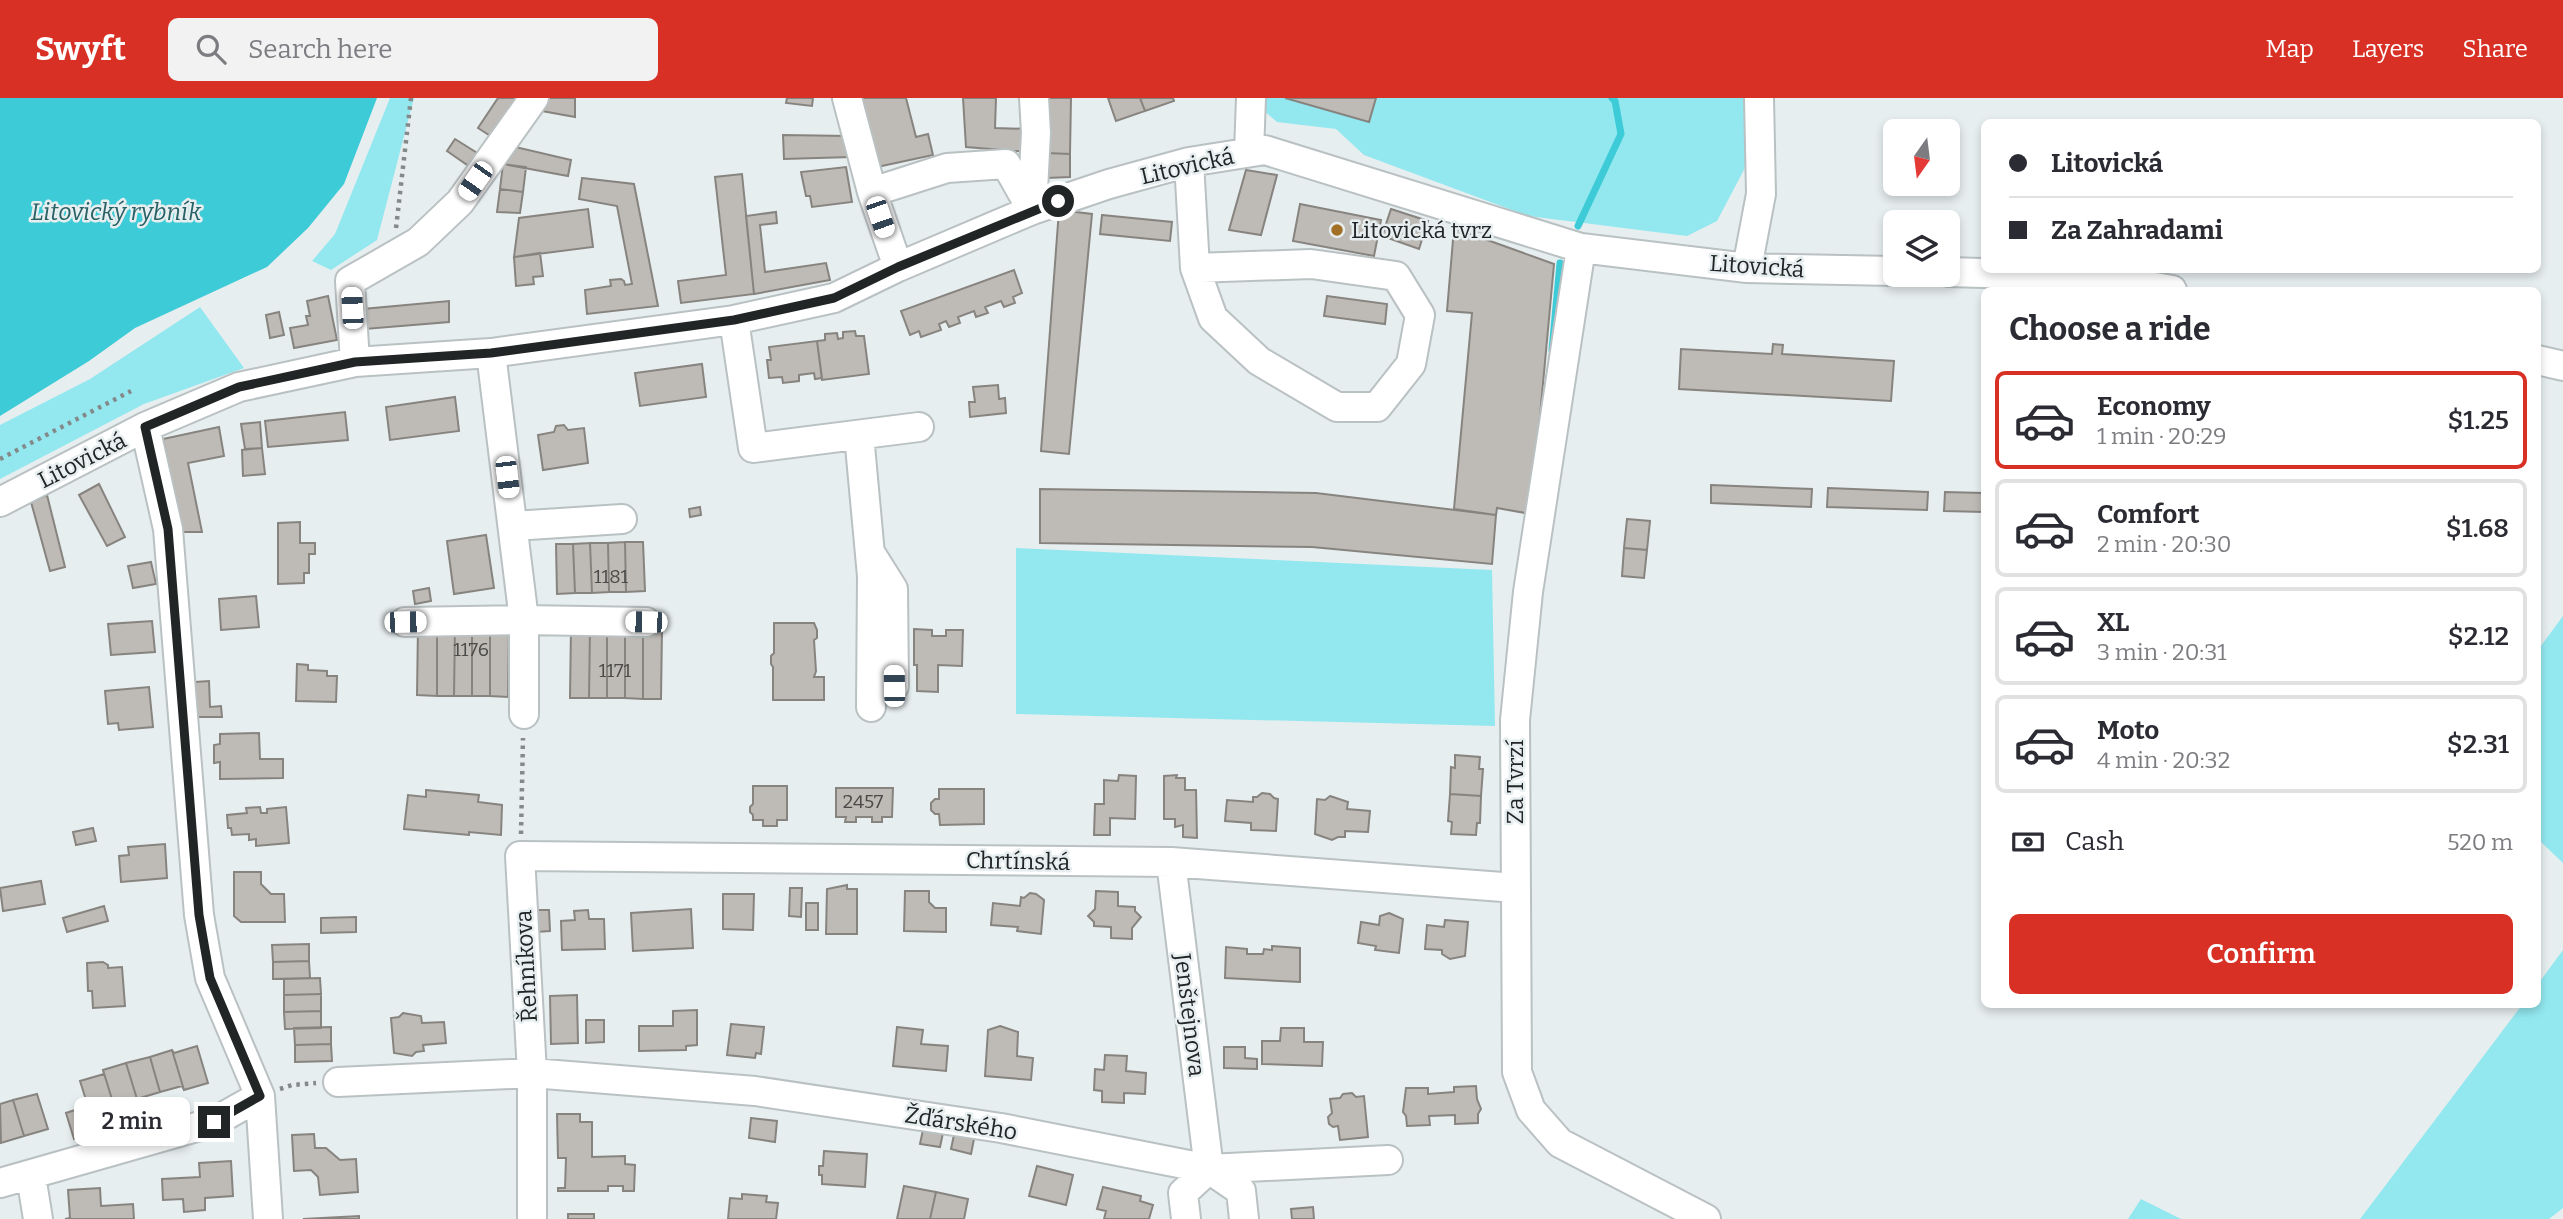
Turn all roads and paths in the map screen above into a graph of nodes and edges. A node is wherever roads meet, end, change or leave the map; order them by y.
1 (411, 98) edge
2 (534, 98) edge
3 (847, 98) edge
4 (1034, 98) edge
5 (1251, 98) edge
6 (1759, 98) edge
7 (1249, 152) junction
8 (1189, 162) junction
9 (872, 192) junction
10 (1032, 210) junction
11 (1581, 248) junction
12 (392, 256) junction
13 (898, 267) junction
14 (1195, 268) junction
15 (1747, 268) junction
16 (1883, 271) edge
17 (1960, 272) edge
18 (1981, 273) edge
19 (1984, 273) edge
20 (2155, 287) edge
21 (734, 320) junction
22 (491, 353) junction
23 (2541, 361) edge
24 (355, 362) junction
25 (2563, 366) edge
26 (131, 391) dead end
27 (145, 427) junction
28 (919, 427) dead end
29 (859, 435) junction
30 (0, 459) edge
31 (0, 502) edge
32 (622, 519) dead end
33 (513, 526) junction
34 (869, 551) junction
35 (524, 620) junction
36 (405, 622) dead end
37 (646, 622) dead end
38 (894, 686) dead end
39 (871, 707) dead end
40 (524, 714) joint
41 (520, 856) junction
42 (1171, 862) junction
43 (1516, 888) junction
44 (532, 1073) junction
45 (338, 1082) joint
46 (260, 1096) junction
47 (1388, 1160) dead end
48 (1209, 1169) junction
49 (31, 1176) junction
50 (0, 1183) edge
51 (38, 1219) edge
52 (268, 1219) edge
53 (531, 1219) edge
54 (1186, 1219) edge
55 (1244, 1219) edge
56 (1706, 1219) edge

1 - 12 path
2 - 12 street
3 - 9 street
4 - 10 street
5 - 7 street
6 - 15 street
7 - 8 street, Litovická
7 - 11 street, Litovická
8 - 10 street, Litovická
8 - 14 street
9 - 10 street
9 - 13 street
10 - 13 street, Litovická
11 - 15 street, Litovická
11 - 43 street, Za Tvrzí
12 - 24 street
13 - 21 street, Litovická
14 - 14 street
15 - 16 street, Litovická
17 - 18 street
19 - 20 street
21 - 22 street, Litovická
21 - 29 street
22 - 24 street, Litovická
22 - 33 street
23 - 25 street
24 - 27 street, Litovická
26 - 30 path
27 - 31 street, Litovická
27 - 46 street
28 - 29 street
29 - 34 street
32 - 33 street
33 - 35 street
34 - 38 street
34 - 39 street
35 - 36 street
35 - 37 street
35 - 40 street
40 - 41 path
41 - 42 street, Chrtínská
41 - 44 street, Řehníkova
42 - 43 street, Chrtínská
42 - 48 street, Jenštejnova
43 - 56 street, Za Tvrzí
44 - 45 street, Žďárského
44 - 48 street, Žďárského
44 - 53 street, Řehníkova
45 - 46 path
46 - 49 street
46 - 52 street
47 - 48 street, Žďárského
48 - 54 street
48 - 55 street
49 - 50 street
49 - 51 street

